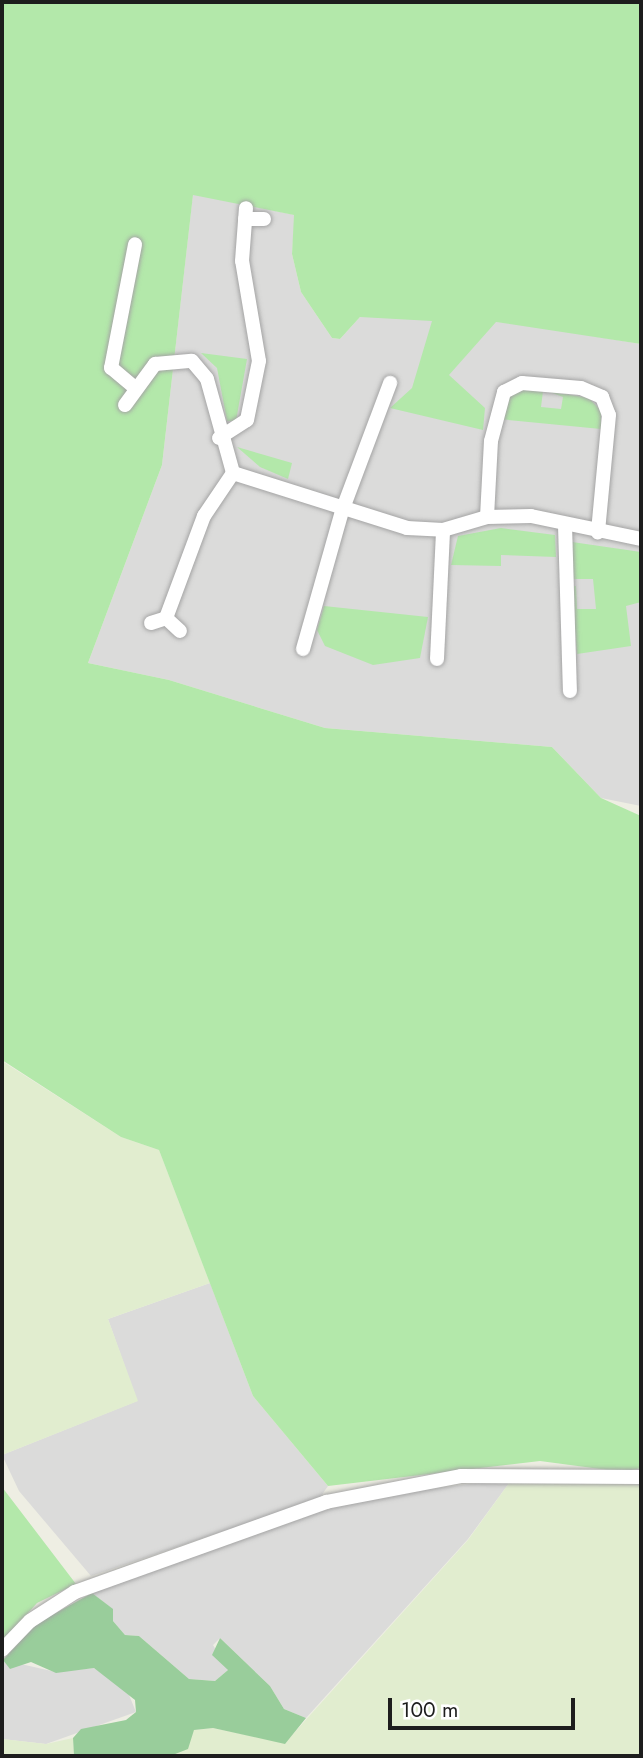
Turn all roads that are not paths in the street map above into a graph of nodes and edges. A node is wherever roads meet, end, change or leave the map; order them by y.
1 (264, 219) dead end
2 (135, 244) dead end
3 (390, 383) dead end
4 (134, 387) junction
5 (125, 405) dead end
6 (219, 438) junction
7 (233, 473) junction
8 (342, 511) junction
9 (487, 517) junction
10 (565, 525) junction
11 (443, 530) junction
12 (598, 532) junction
13 (641, 539) edge
14 (166, 618) junction
15 (151, 623) dead end
16 (180, 631) dead end
17 (303, 649) dead end
18 (437, 659) dead end
19 (570, 691) dead end
20 (641, 1477) edge
21 (2, 1650) edge

1 - 6 street
2 - 4 street
3 - 8 street
4 - 5 street
4 - 6 street
6 - 7 street
7 - 8 street
7 - 14 street
8 - 11 street
8 - 17 street
9 - 10 street
9 - 11 street
9 - 12 street
10 - 12 street
10 - 19 street
11 - 18 street
12 - 13 street
14 - 15 street
14 - 16 street
20 - 21 street

